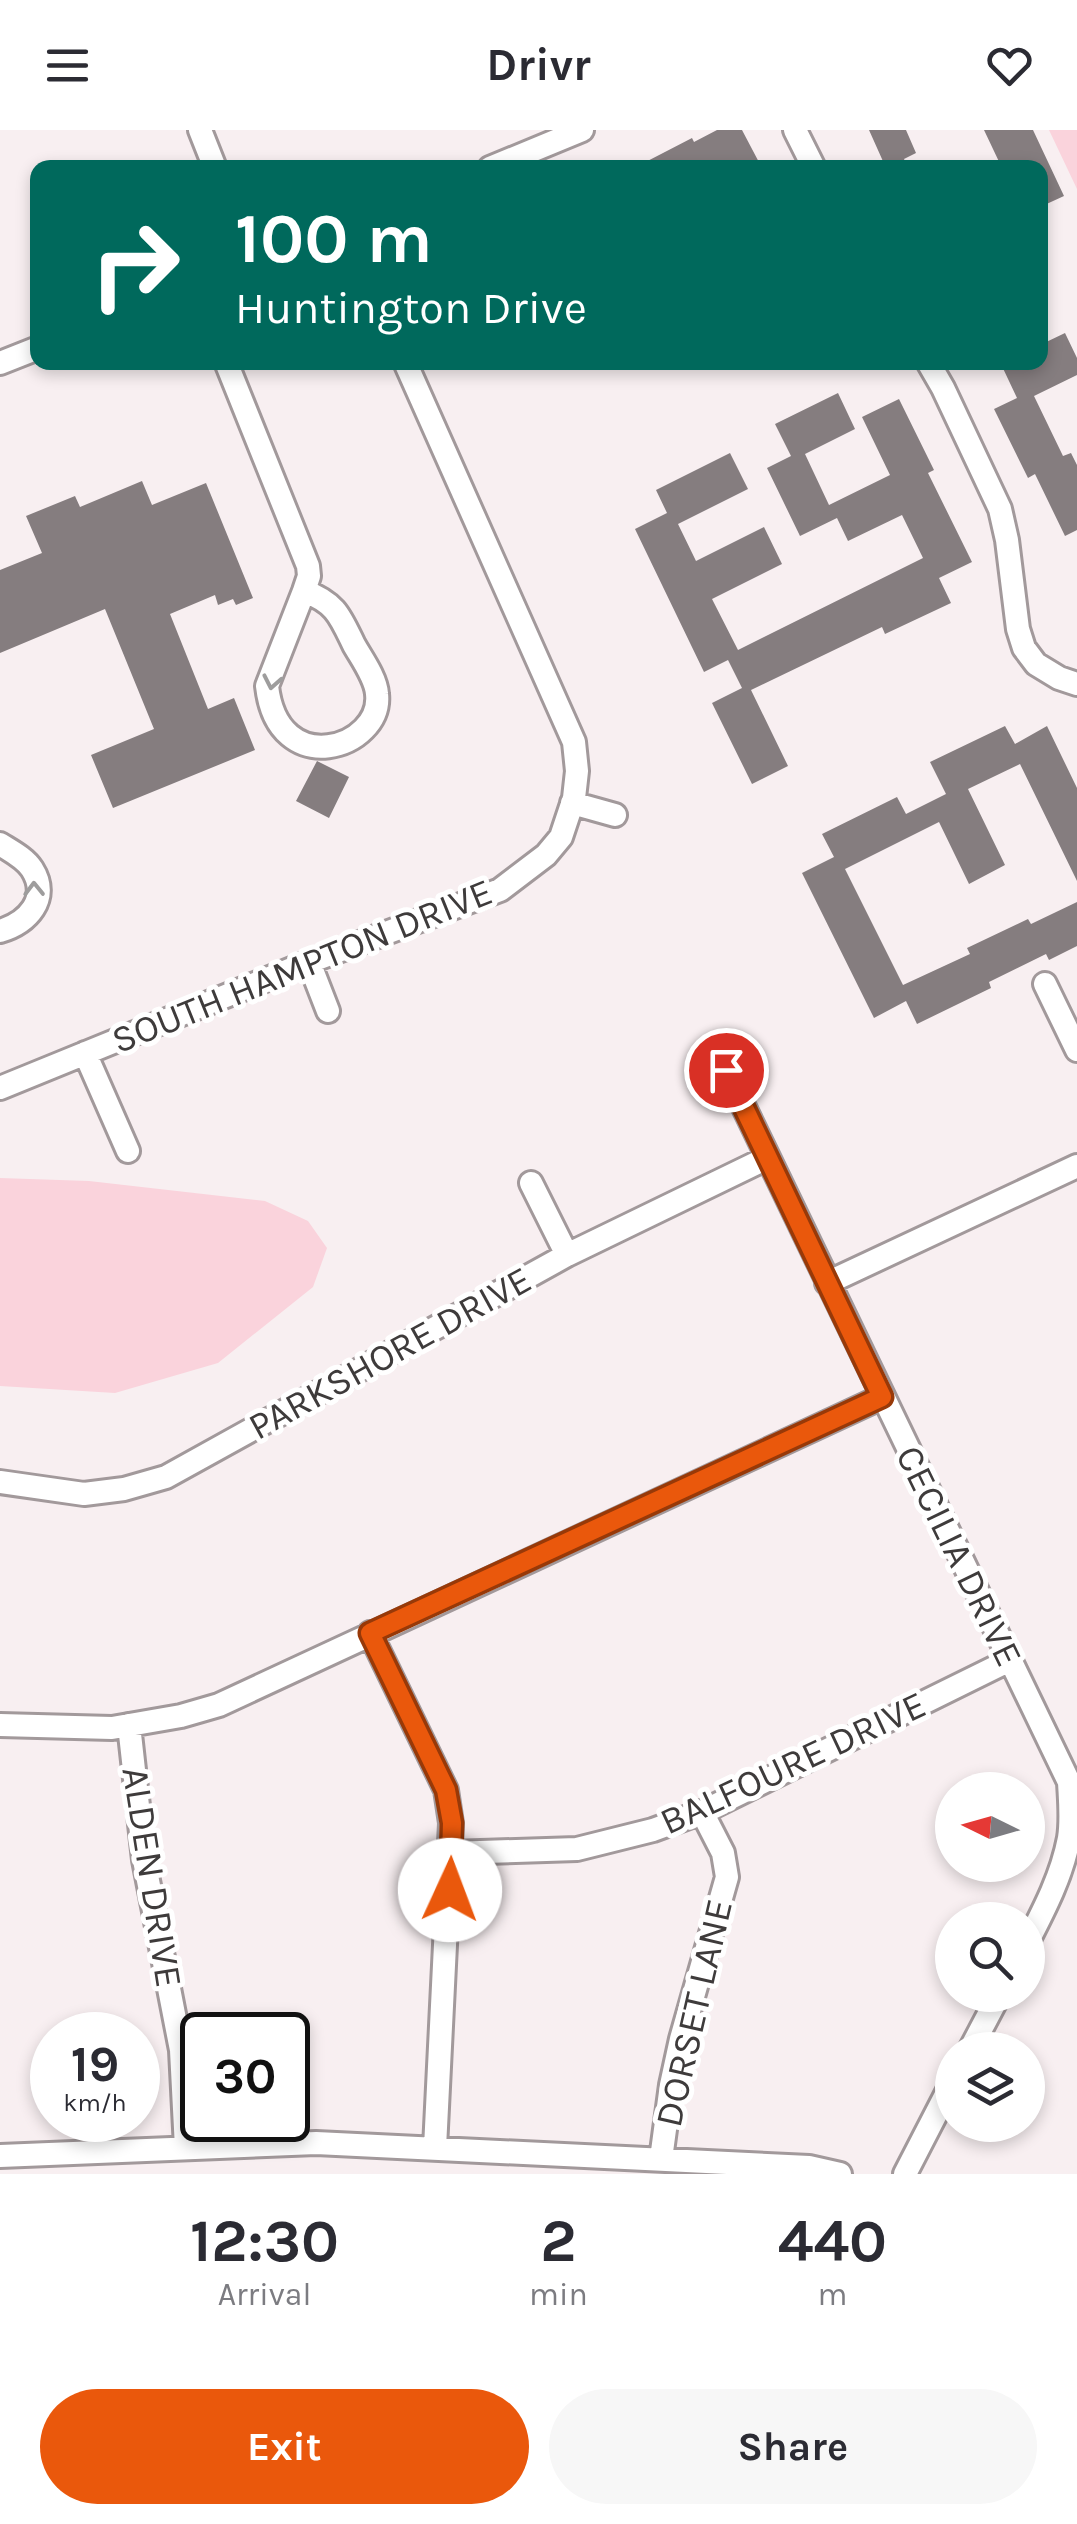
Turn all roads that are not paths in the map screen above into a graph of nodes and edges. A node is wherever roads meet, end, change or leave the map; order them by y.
1 (200, 130) edge
2 (582, 130) edge
3 (795, 130) edge
4 (212, 160) edge
5 (509, 160) edge
6 (810, 160) edge
7 (30, 351) edge
8 (0, 363) edge
9 (229, 370) edge
10 (409, 370) edge
11 (933, 370) edge
12 (304, 591) junction
13 (1077, 684) edge
14 (572, 803) junction
15 (615, 815) dead end
16 (0, 844) edge
17 (0, 931) edge
18 (309, 962) junction
19 (1045, 984) dead end
20 (328, 1011) dead end
21 (1077, 1050) edge
22 (85, 1053) junction
23 (726, 1070) dead end
24 (0, 1088) edge
25 (128, 1151) dead end
26 (767, 1158) junction
27 (1077, 1166) edge
28 (531, 1183) dead end
29 (567, 1255) junction
30 (828, 1283) junction
31 (882, 1397) junction
32 (0, 1482) edge
33 (370, 1633) junction
34 (1010, 1660) junction
35 (0, 1725) edge
36 (129, 1726) junction
37 (702, 1812) junction
38 (452, 1853) junction
39 (1045, 1908) edge
40 (935, 2116) edge
41 (186, 2148) junction
42 (435, 2148) junction
43 (661, 2159) junction
44 (12, 2162) edge
45 (840, 2174) edge
46 (905, 2174) edge

1 - 4 street
2 - 5 street
3 - 6 street
7 - 8 street
9 - 12 street
10 - 14 street, SOUTH HAMPTON DRIVE
11 - 13 street
12 -> 12 street
14 - 15 street
14 - 18 street, SOUTH HAMPTON DRIVE
17 -> 16 street
18 - 20 street
18 - 22 street, SOUTH HAMPTON DRIVE
19 - 21 street
22 - 24 street, SOUTH HAMPTON DRIVE
22 - 25 street
23 - 26 street, CECILIA DRIVE
26 - 29 street, PARKSHORE DRIVE
26 - 30 street, CECILIA DRIVE
27 - 30 street
28 - 29 street
29 - 32 street, PARKSHORE DRIVE
30 - 31 street, CECILIA DRIVE
31 - 33 street
31 - 34 street, CECILIA DRIVE
33 - 36 street
33 - 38 street
34 - 37 street, BALFOURE DRIVE
34 - 39 street, CECILIA DRIVE
35 - 36 street
36 - 41 street, ALDEN DRIVE
37 - 38 street, BALFOURE DRIVE
37 - 43 street, DORSET LANE
38 - 42 street
40 - 46 street
41 - 42 street
41 - 44 street
42 - 43 street
43 - 45 street

